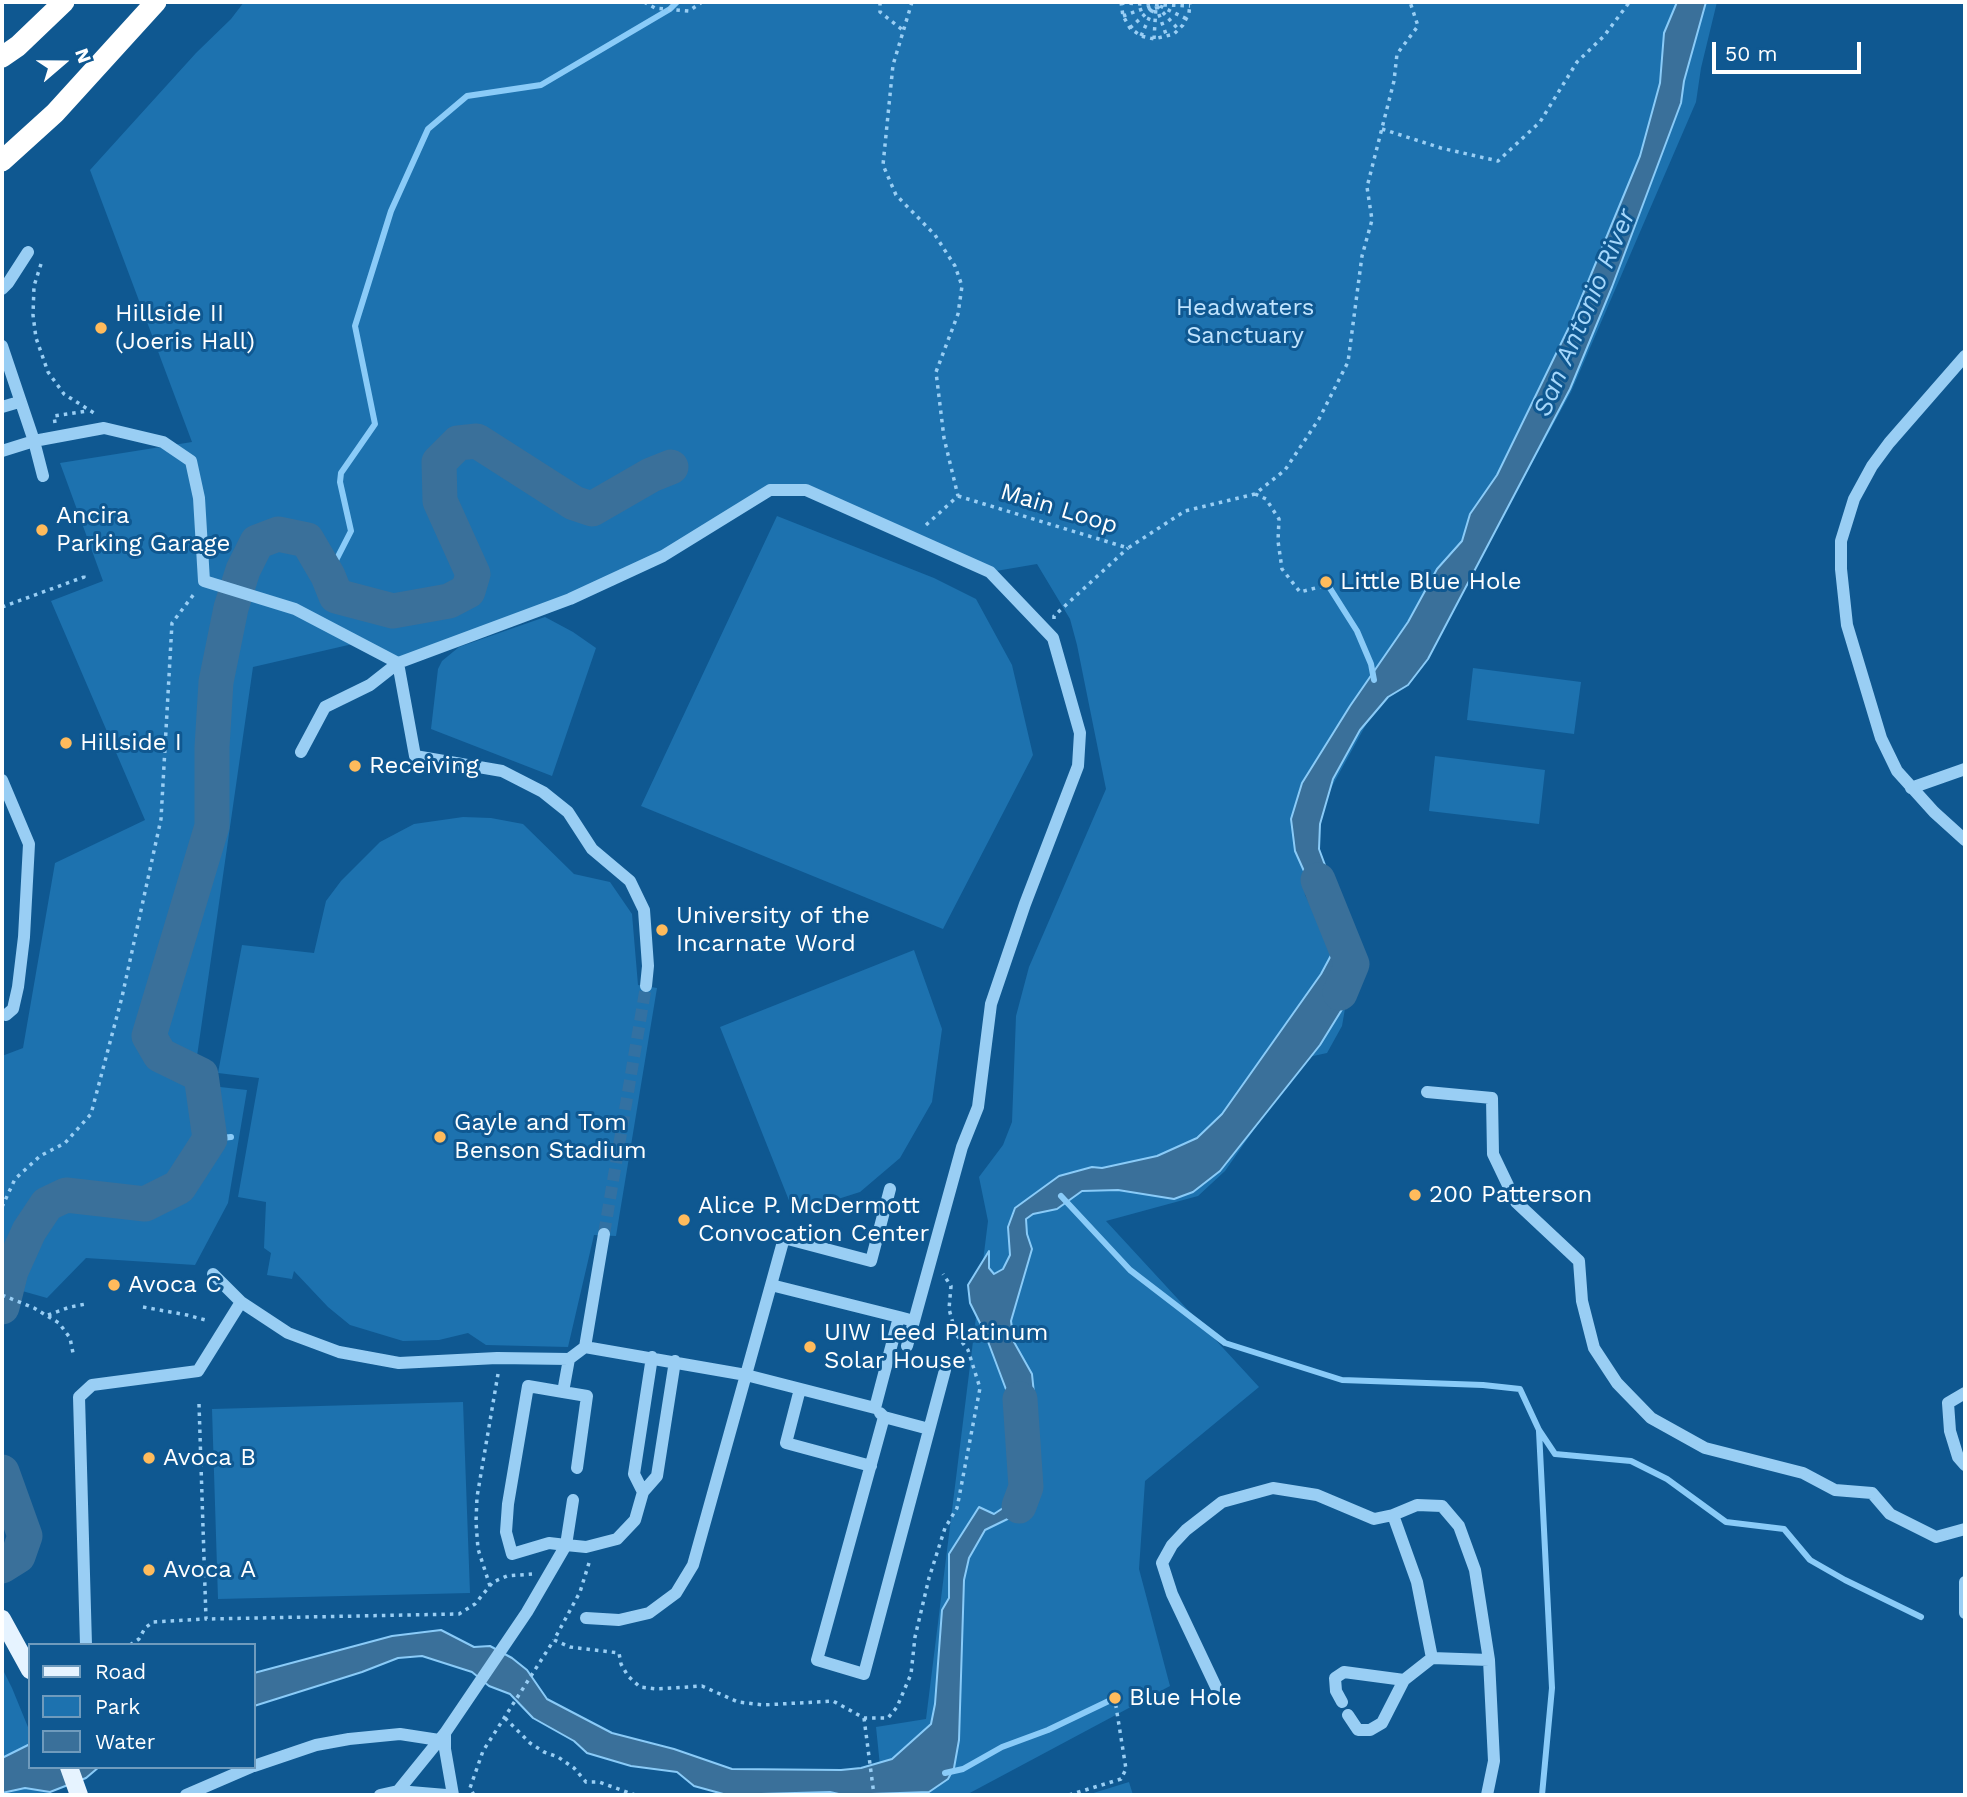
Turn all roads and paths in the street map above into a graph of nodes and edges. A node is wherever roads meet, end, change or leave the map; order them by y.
1 (64, 2) edge
2 (156, 2) edge
3 (645, 2) edge
4 (702, 2) edge
5 (880, 2) edge
6 (912, 2) edge
7 (1156, 2) edge
8 (1410, 2) edge
9 (1626, 2) edge
10 (1121, 3) edge
11 (1190, 4) edge
12 (1123, 16) junction
13 (1187, 19) junction
14 (1130, 28) junction
15 (1179, 30) junction
16 (904, 31) junction
17 (1140, 36) junction
18 (1167, 37) junction
19 (1154, 39) junction
20 (2, 57) edge
21 (1381, 129) junction
22 (2, 161) edge
23 (28, 252) dead end
24 (44, 255) dead end
25 (2, 289) edge
26 (2, 346) edge
27 (1965, 356) edge
28 (19, 402) junction
29 (2, 407) edge
30 (95, 413) dead end
31 (34, 441) junction
32 (2, 451) edge
33 (43, 476) dead end
34 (1255, 494) junction
35 (958, 496) junction
36 (919, 540) junction
37 (1128, 548) junction
38 (83, 574) dead end
39 (204, 581) junction
40 (1323, 586) dead end
41 (2, 607) edge
42 (1053, 638) junction
43 (398, 663) junction
44 (301, 752) dead end
45 (1965, 769) edge
46 (2, 780) edge
47 (1912, 788) junction
48 (1965, 840) edge
49 (646, 986) tunnel mouth
50 (6, 1015) dead end
51 (1427, 1092) dead end
52 (890, 1189) dead end
53 (2, 1207) edge
54 (604, 1234) tunnel mouth
55 (932, 1258) junction
56 (213, 1274) dead end
57 (771, 1285) junction
58 (2, 1295) edge
59 (241, 1302) junction
60 (86, 1304) dead end
61 (143, 1307) dead end
62 (48, 1315) junction
63 (898, 1317) junction
64 (914, 1321) junction
65 (223, 1329) junction
66 (907, 1346) dead end
67 (585, 1347) junction
68 (74, 1353) dead end
69 (652, 1357) junction
70 (497, 1358) junction
71 (569, 1359) junction
72 (675, 1361) junction
73 (945, 1370) dead end
74 (746, 1375) junction
75 (800, 1389) junction
76 (564, 1392) junction
77 (1965, 1393) edge
78 (199, 1404) dead end
79 (879, 1413) junction
80 (929, 1429) junction
81 (1965, 1465) edge
82 (871, 1466) junction
83 (577, 1468) dead end
84 (643, 1492) junction
85 (573, 1500) dead end
86 (1393, 1516) junction
87 (1965, 1529) edge
88 (566, 1545) junction
89 (586, 1547) junction
90 (551, 1572) junction
91 (1965, 1582) edge
92 (490, 1586) junction
93 (1965, 1613) edge
94 (586, 1618) dead end
95 (2, 1619) edge
96 (206, 1619) junction
97 (554, 1640) junction
98 (86, 1643) edge
99 (133, 1643) edge
100 (1432, 1658) junction
101 (1489, 1660) junction
102 (28, 1666) edge
103 (1404, 1680) junction
104 (1216, 1688) dead end
105 (1115, 1700) dead end
106 (1342, 1702) dead end
107 (1348, 1715) dead end
108 (505, 1718) junction
109 (864, 1718) junction
110 (442, 1737) junction
111 (256, 1766) edge
112 (70, 1769) edge
113 (247, 1769) edge
114 (398, 1791) junction
115 (79, 1795) edge
116 (186, 1795) edge
117 (380, 1795) edge
118 (446, 1795) edge
119 (453, 1795) edge
120 (474, 1795) edge
121 (635, 1795) edge
122 (874, 1795) edge
123 (1069, 1795) edge
124 (1487, 1795) edge

1 - 20 highway
2 - 22 highway
3 - 4 path
5 - 16 path
6 - 16 path
7 - 10 path
7 - 11 path
7 - 12 path
7 - 13 path
7 - 14 path
7 - 15 path
7 - 17 path
7 - 18 path
7 - 19 path
8 - 21 path, Main Loop
9 - 21 path
10 - 12 path
11 - 13 path
12 - 14 path
13 - 15 path
14 - 17 path
15 - 18 path
16 - 35 path
17 - 19 path
18 - 19 path
21 - 34 path, Main Loop
23 - 25 street
24 - 30 path
26 - 28 street
27 - 47 street
28 - 29 street
28 - 31 street
31 - 32 street
31 - 33 street
31 - 39 street
34 - 37 path, Main Loop
34 - 40 path
35 - 36 path
35 - 37 path, Main Loop
36 - 42 street
36 - 43 street
37 - 42 path
38 - 41 path
39 - 43 street
39 - 53 path
42 - 55 street
43 - 44 street
43 - 49 street
45 - 47 street
46 - 50 street
47 - 48 street
51 - 87 street
52 - 57 street
54 - 67 street
55 - 64 street
55 - 109 path
56 - 59 street
57 - 63 street
57 - 74 street
58 - 62 path
59 - 65 street
59 - 70 street
60 - 62 path
61 - 65 path
62 - 68 path
63 - 64 street
63 - 79 street
64 - 66 street
65 - 98 street
67 - 69 street
67 - 71 street
69 - 72 street
69 - 84 street
70 - 71 street
70 - 92 path
71 - 76 street
72 - 74 street
72 - 84 street
73 - 80 street
74 - 75 street
74 - 94 street
75 - 79 street
75 - 82 street
76 - 83 street
76 - 88 street
77 - 81 street
78 - 96 path
79 - 80 street
79 - 82 street
80 - 82 street
84 - 89 street
85 - 88 street
86 - 100 street
86 - 101 street
86 - 104 street
88 - 89 street
88 - 90 street
89 - 97 path
90 - 92 path
90 - 110 street
91 - 93 street
92 - 96 path
95 - 102 main road
96 - 99 path
97 - 108 path
97 - 109 path
100 - 101 street
100 - 103 street
101 - 124 street
103 - 106 street
103 - 107 street
105 - 123 path
108 - 120 path
108 - 121 path
109 - 122 path
110 - 111 street
110 - 114 street
110 - 119 street
112 - 115 main road
113 - 116 street
114 - 117 street
114 - 118 street

